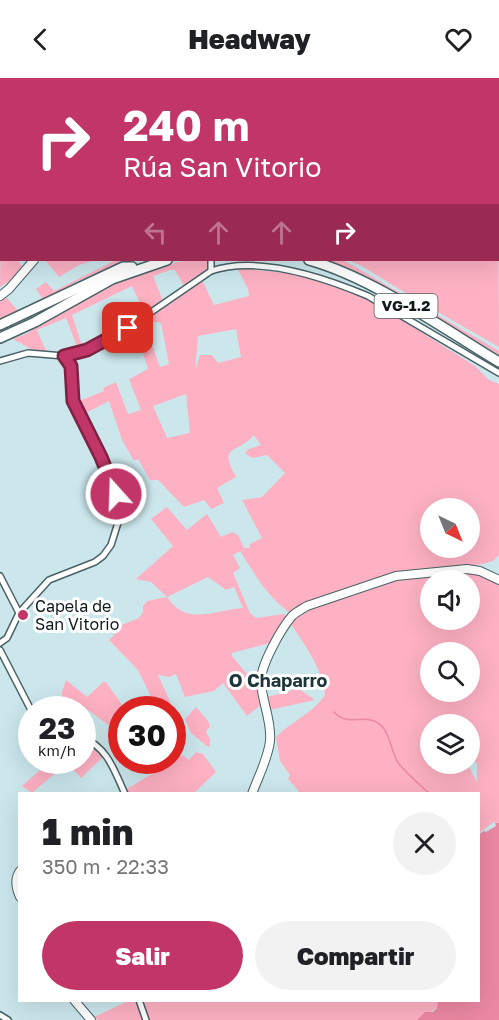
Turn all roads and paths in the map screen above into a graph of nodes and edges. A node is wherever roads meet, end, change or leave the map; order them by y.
1 (33, 261) edge
2 (153, 261) edge
3 (164, 261) edge
4 (211, 261) edge
5 (312, 261) edge
6 (132, 267) junction
7 (211, 271) junction
8 (0, 296) edge
9 (0, 325) edge
10 (0, 332) edge
11 (0, 338) edge
12 (64, 356) junction
13 (0, 361) edge
14 (499, 362) edge
15 (499, 373) edge
16 (0, 576) edge
17 (499, 580) edge
18 (19, 613) junction
19 (0, 643) edge
20 (0, 650) edge
21 (24, 696) edge
22 (96, 745) edge
23 (124, 792) edge
24 (253, 792) edge
25 (18, 874) edge
26 (18, 890) edge
27 (76, 1002) edge
28 (140, 1002) edge
29 (0, 1015) edge
30 (8, 1020) edge
31 (91, 1020) edge
32 (146, 1020) edge

1 - 8 street
2 - 6 highway
3 - 11 highway
4 - 7 street
5 - 14 highway, VG-1.2
6 - 9 highway
6 - 10 highway
7 - 12 street
7 - 15 street
12 - 13 street
12 - 18 street
16 - 18 street
17 - 24 street
18 - 19 street
20 - 21 street
22 - 23 street
25 - 26 street
27 - 31 street
28 - 32 street
29 - 30 street

